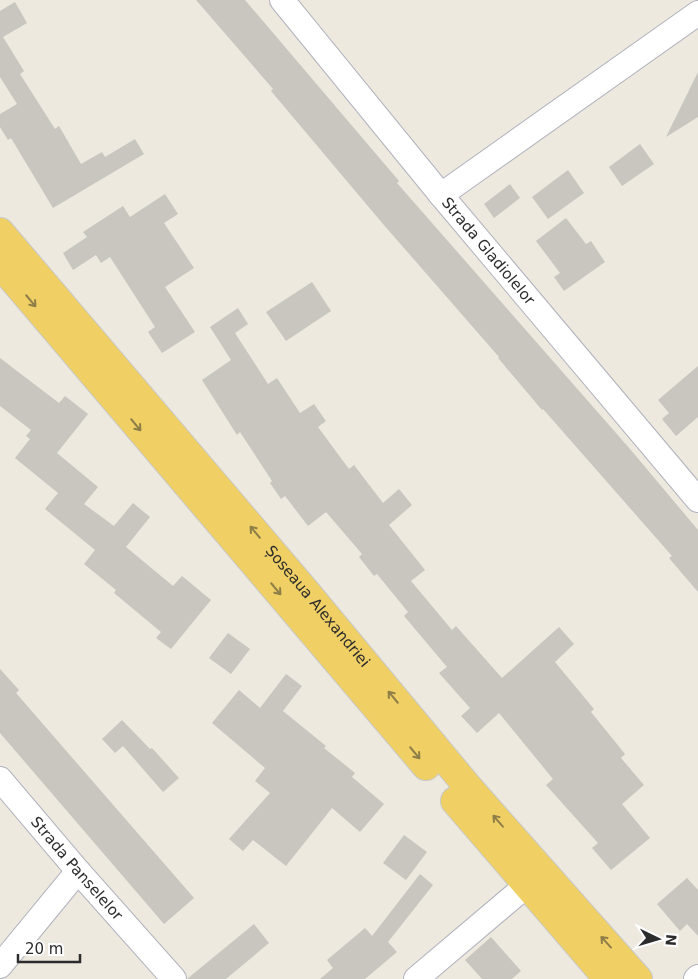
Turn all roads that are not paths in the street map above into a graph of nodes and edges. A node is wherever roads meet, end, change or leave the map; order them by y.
1 (282, 0) edge
2 (698, 13) edge
3 (441, 194) junction
4 (0, 232) edge
5 (0, 264) edge
6 (698, 500) edge
7 (0, 779) edge
8 (78, 871) junction
9 (527, 885) junction
10 (0, 966) edge
11 (174, 979) edge
12 (416, 979) edge
13 (608, 979) edge
14 (638, 979) edge

1 - 3 street, Strada Gladiolelor
2 - 3 street
3 - 6 street, Strada Gladiolelor
14 -> 4 highway, Șoseaua Alexandriei
5 -> 9 highway, Șoseaua Alexandriei
7 - 8 street, Strada Panselelor
8 - 10 street
8 - 11 street, Strada Panselelor
9 - 12 street
9 - 13 highway, Șoseaua Alexandriei

